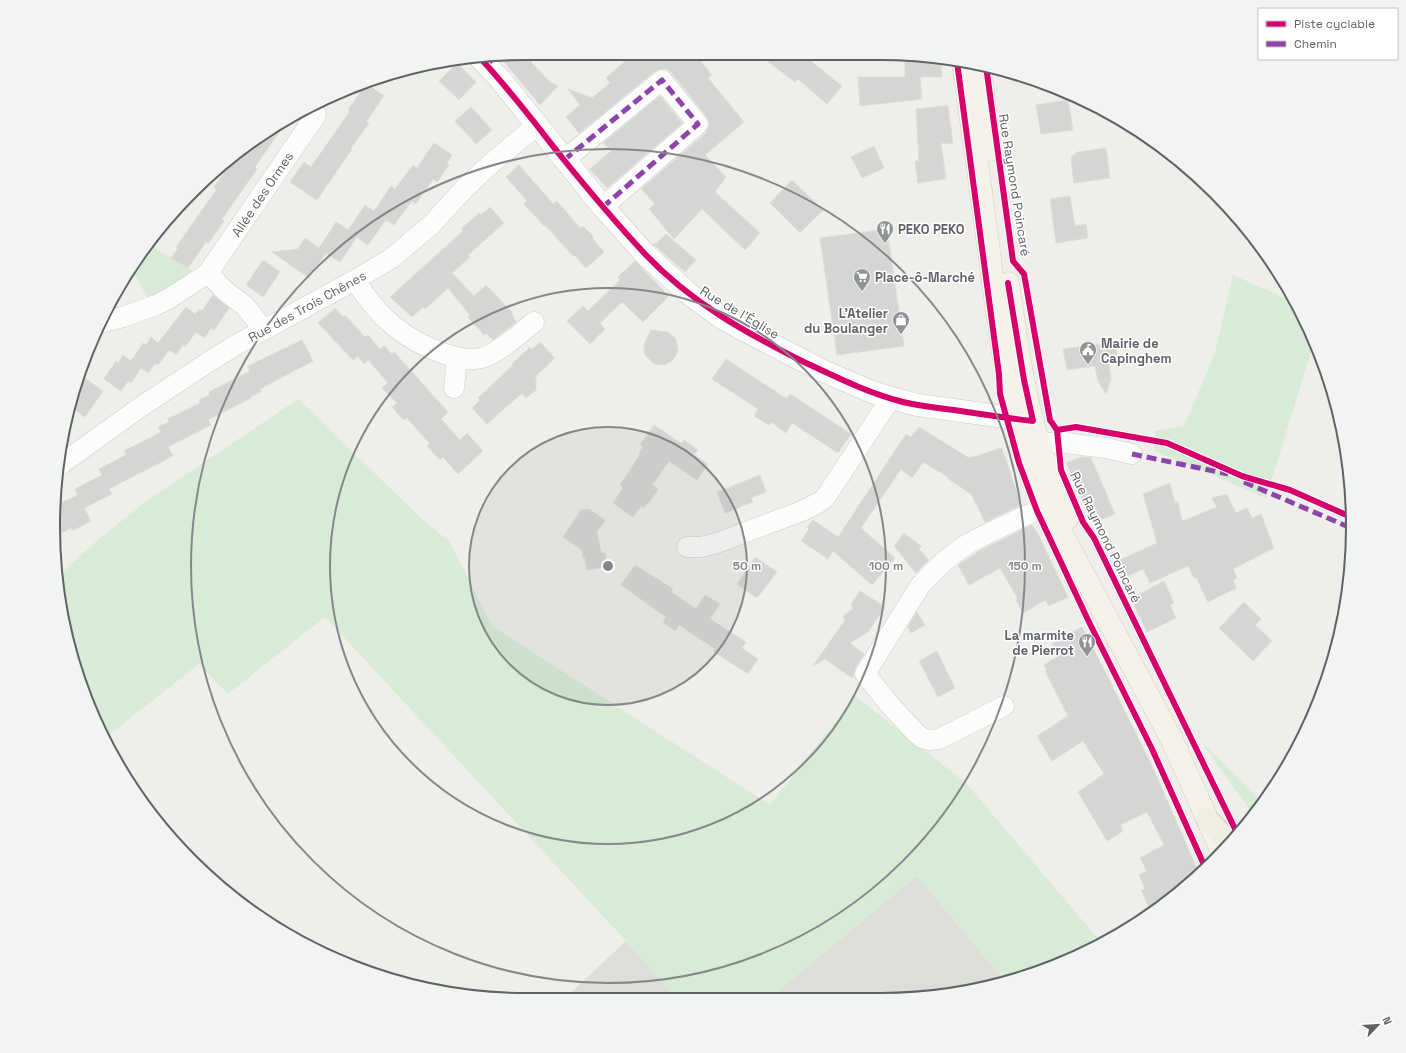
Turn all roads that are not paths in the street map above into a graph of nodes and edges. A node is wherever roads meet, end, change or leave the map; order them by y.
1 (488, 62) edge
2 (965, 68) edge
3 (981, 71) edge
4 (316, 115) dead end
5 (537, 125) junction
6 (564, 160) junction
7 (603, 207) junction
8 (208, 273) junction
9 (355, 280) junction
10 (108, 320) edge
11 (534, 322) dead end
12 (264, 330) junction
13 (457, 358) junction
14 (454, 388) dead end
15 (890, 398) junction
16 (1024, 420) junction
17 (1031, 445) junction
18 (1132, 454) dead end
19 (65, 462) edge
20 (1047, 506) junction
21 (687, 548) dead end
22 (1129, 657) junction
23 (1004, 706) dead end
24 (1207, 819) junction
25 (1225, 839) edge
26 (1219, 845) edge

1 - 5 street, Rue de l'Église
2 - 16 main road, Rue Raymond Poincaré
3 - 16 main road, Rue Raymond Poincaré
4 - 8 street, Allée des Ormes
5 - 6 street, Rue de l'Église
5 - 9 street, Rue des Trois Chênes
6 - 7 street, Rue de l'Église
6 - 7 street
7 - 15 street, Rue de l'Église
8 - 10 street, Allée des Ormes
8 - 12 street
9 - 12 street, Rue des Trois Chênes
9 - 13 street
11 - 13 street
12 - 19 street, Rue des Trois Chênes
13 - 14 street
15 - 16 street, Rue de l'Église
15 - 21 street
16 - 17 main road, Rue Raymond Poincaré
17 - 18 street
17 - 20 main road, Rue Raymond Poincaré
17 - 22 main road, Rue Raymond Poincaré
20 - 22 main road, Rue Raymond Poincaré
20 - 23 street
22 - 24 main road, Rue Raymond Poincaré
24 - 25 highway
24 - 26 main road, Rue Raymond Poincaré

